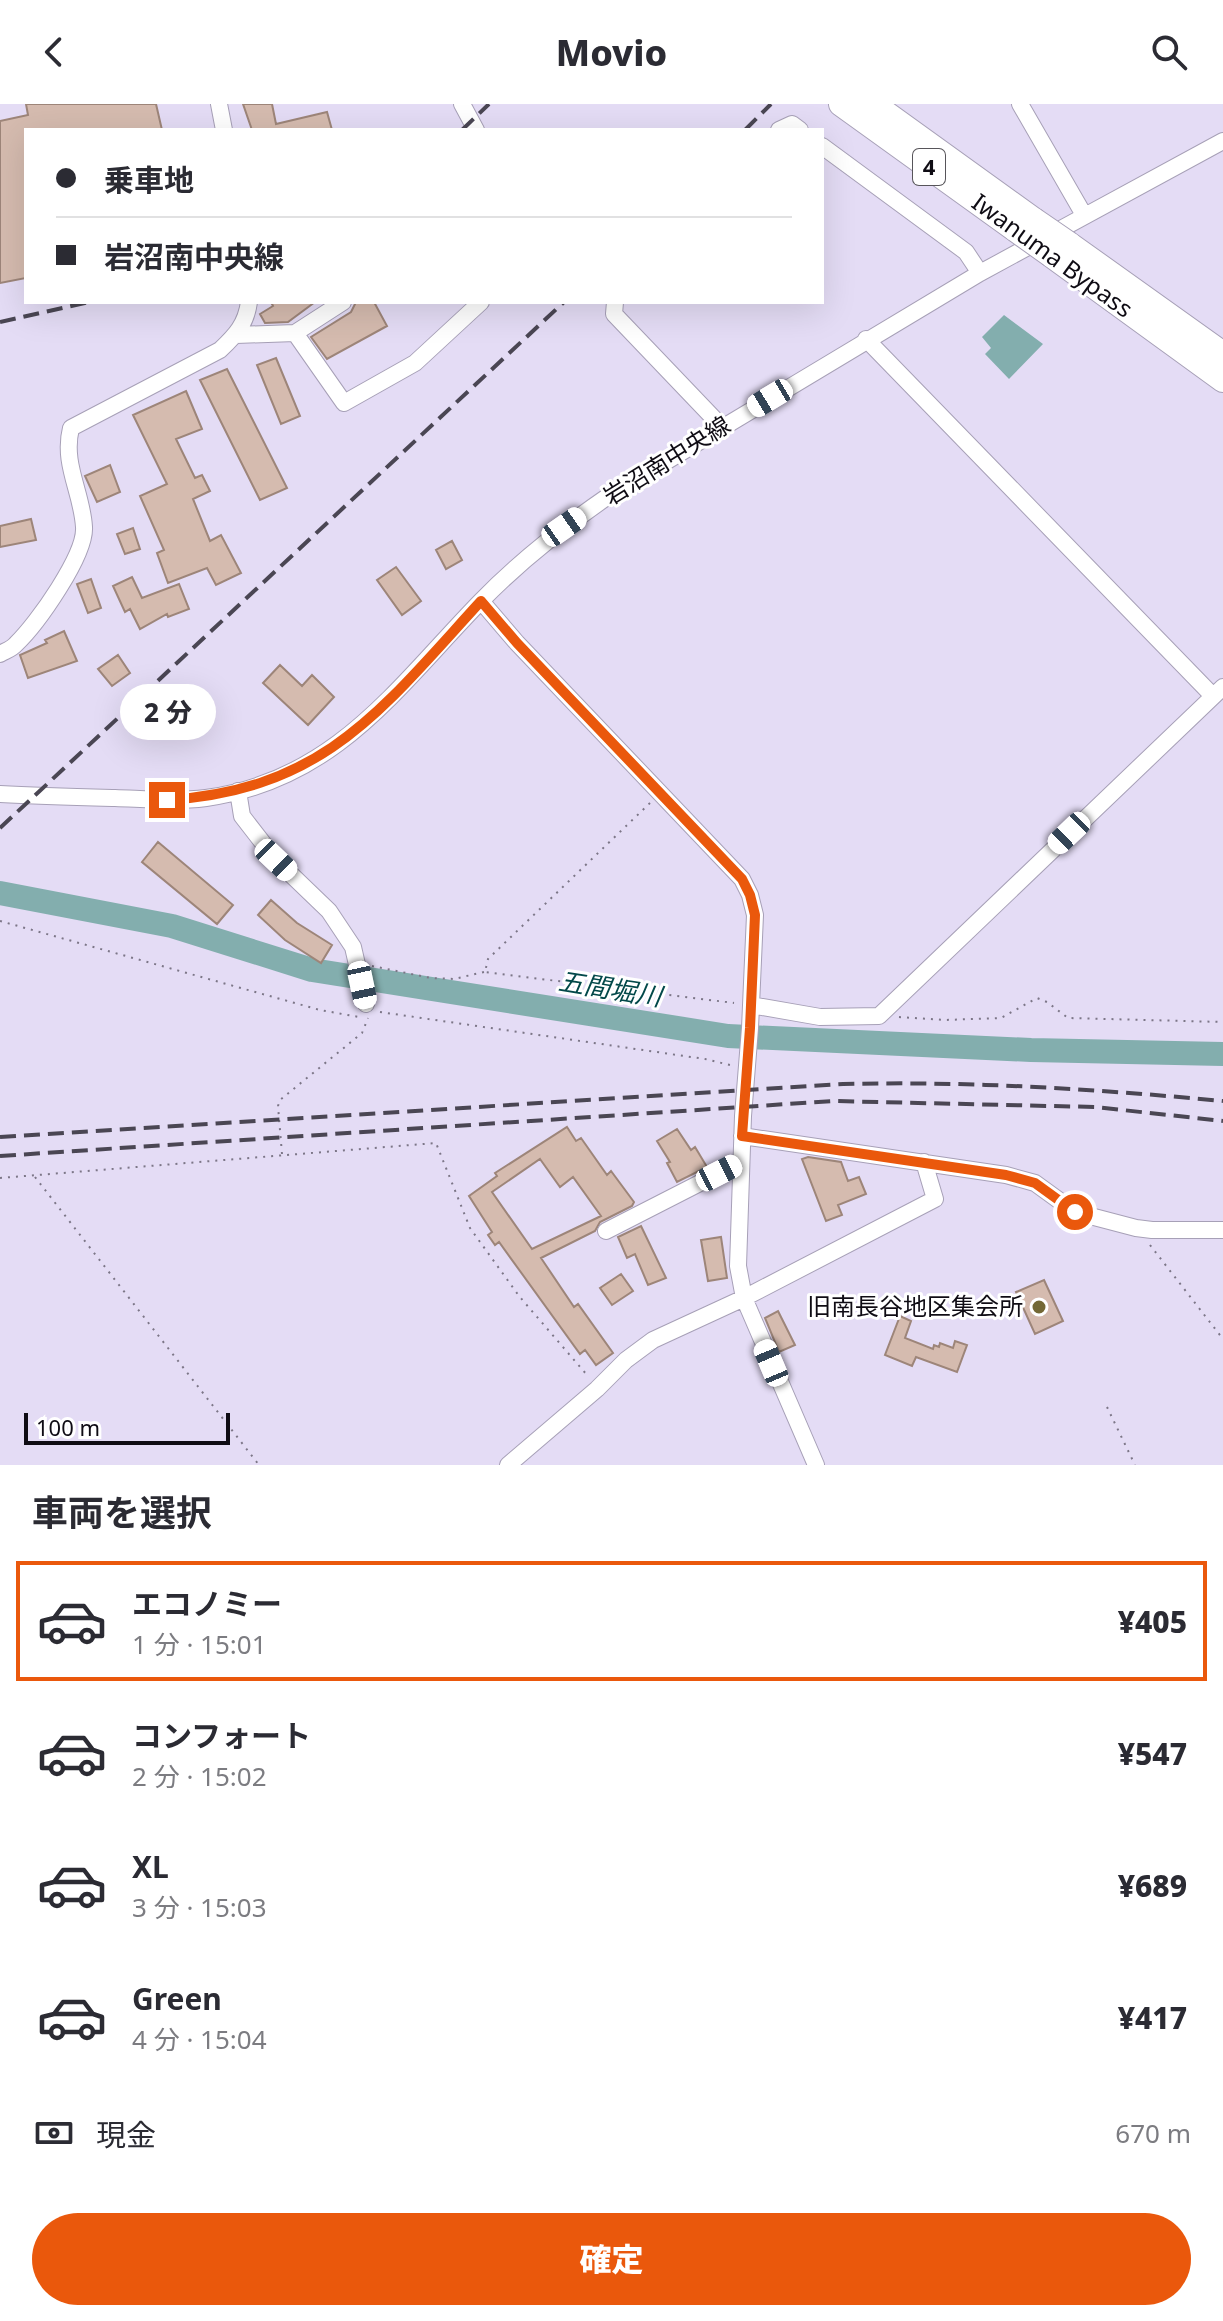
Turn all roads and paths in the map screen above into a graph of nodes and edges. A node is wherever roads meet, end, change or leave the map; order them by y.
1 (219, 104) edge
2 (462, 104) edge
3 (841, 104) edge
4 (873, 104) edge
5 (1020, 104) edge
6 (224, 128) edge
7 (475, 128) edge
8 (1223, 141) edge
9 (824, 147) edge
10 (1084, 215) junction
11 (1025, 225) junction
12 (1060, 250) junction
13 (980, 273) junction
14 (249, 304) edge
15 (340, 304) edge
16 (479, 304) edge
17 (615, 304) edge
18 (295, 333) junction
19 (236, 335) junction
20 (866, 339) junction
21 (1223, 354) edge
22 (1223, 380) edge
23 (722, 427) junction
24 (481, 601) junction
25 (0, 654) edge
26 (1218, 691) edge
27 (238, 791) junction
28 (661, 793) junction
29 (0, 794) edge
30 (0, 921) edge
31 (357, 964) junction
32 (485, 972) junction
33 (751, 1005) junction
34 (367, 1011) junction
35 (879, 1016) junction
36 (1223, 1022) edge
37 (747, 1065) junction
38 (742, 1136) junction
39 (282, 1155) junction
40 (741, 1162) junction
41 (924, 1162) junction
42 (35, 1176) junction
43 (0, 1178) edge
44 (1136, 1228) junction
45 (1223, 1230) edge
46 (606, 1231) dead end
47 (744, 1298) junction
48 (1223, 1339) edge
49 (597, 1389) junction
50 (1107, 1407) dead end
51 (259, 1465) edge
52 (508, 1465) edge
53 (816, 1465) edge
54 (1135, 1465) edge

1 - 6 street
2 - 7 street
3 - 11 highway, Iwanuma Bypass / 4
4 - 11 highway, Iwanuma Bypass / 4
5 - 10 street
8 - 10 street, 岩沼南中央線
9 - 13 street
10 - 13 street, 岩沼南中央線
11 - 12 highway, Iwanuma Bypass / 4, bridge
12 - 21 highway, Iwanuma Bypass / 4
12 - 22 highway, Iwanuma Bypass / 4
13 - 20 street, 岩沼南中央線
14 - 19 street
15 - 18 street
16 - 18 street
17 - 23 street
18 - 19 street
19 - 25 street
20 - 23 street, 岩沼南中央線
20 - 26 street
23 - 24 street, 岩沼南中央線
24 - 27 street, 岩沼南中央線
24 - 28 street
26 - 35 street
27 - 29 street, 岩沼南中央線
27 - 31 street
28 - 32 path
28 - 33 street
30 - 34 path
31 - 32 path
31 - 34 street
32 - 33 path
33 - 35 street
33 - 37 street
34 - 37 path
34 - 39 path
35 - 36 path
37 - 38 street
38 - 40 street
38 - 41 street
39 - 42 path
39 - 49 path
40 - 46 street
40 - 47 street
41 - 44 street
41 - 47 street
42 - 43 path
42 - 51 path
44 - 45 street
44 - 48 path
47 - 49 street
47 - 53 street
49 - 52 street
50 - 54 path

